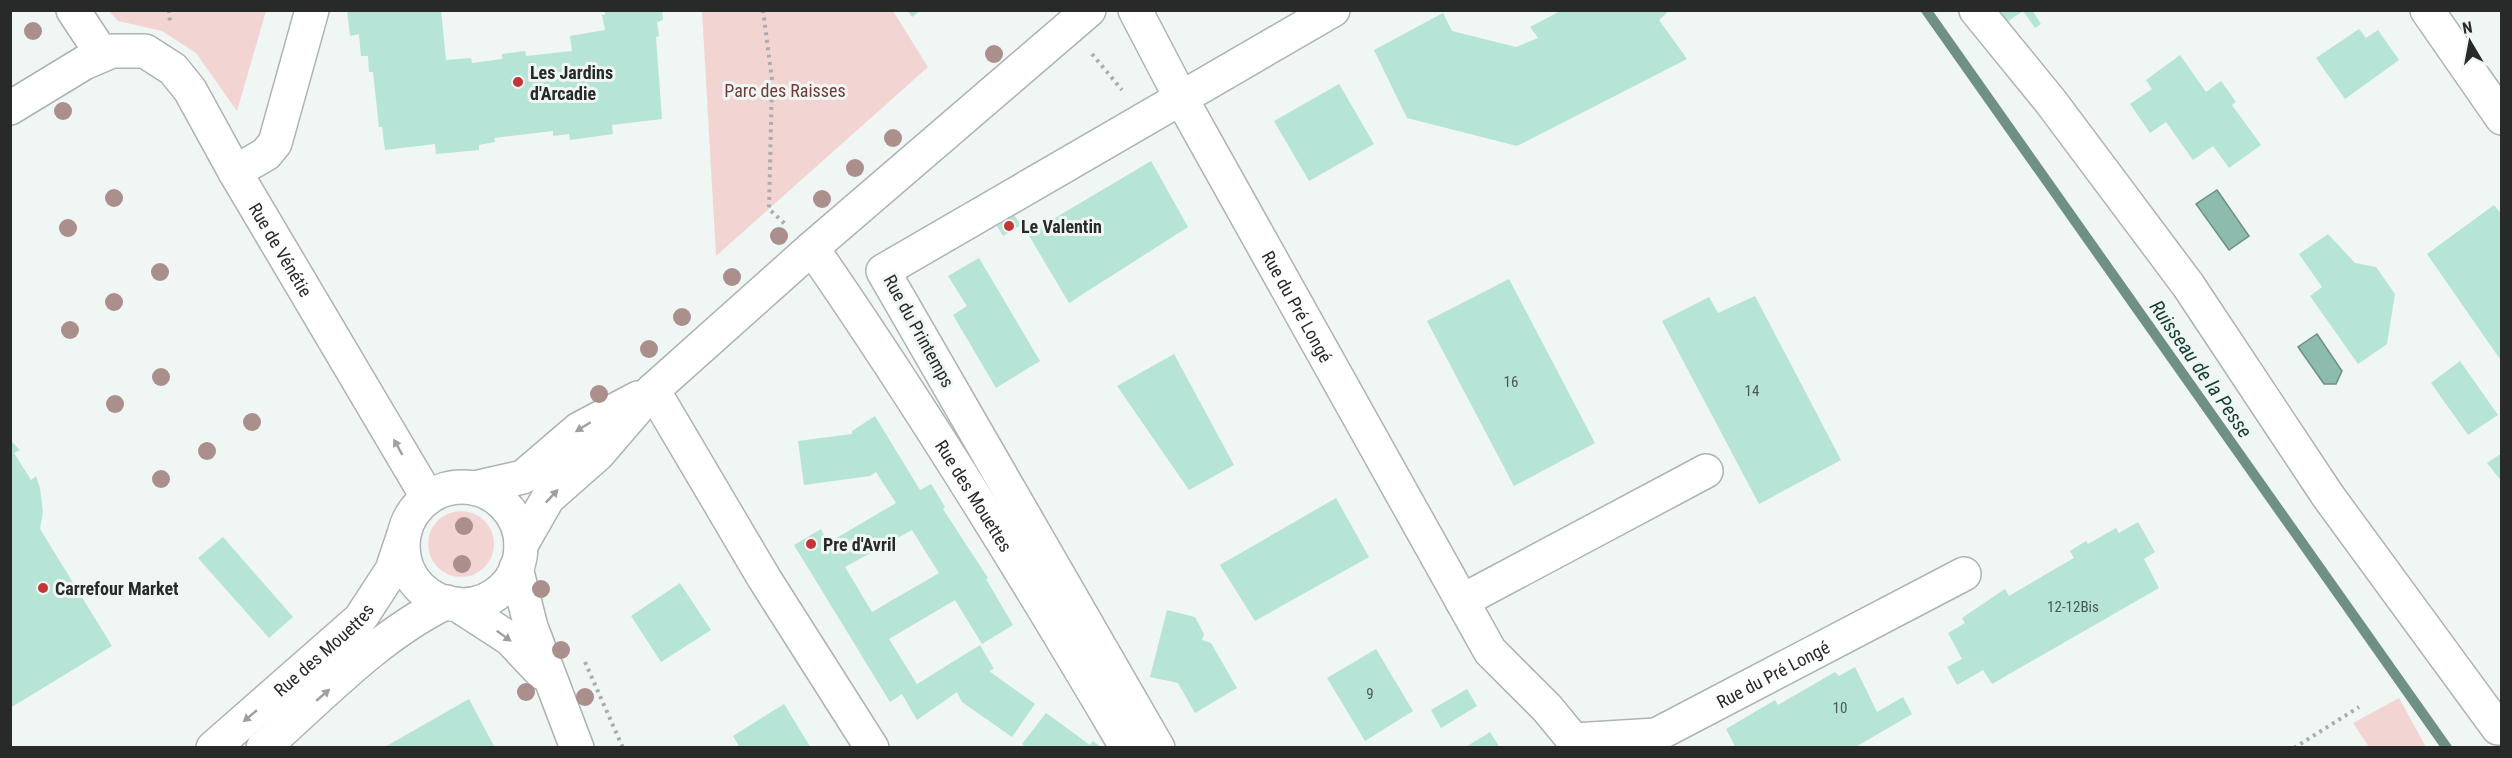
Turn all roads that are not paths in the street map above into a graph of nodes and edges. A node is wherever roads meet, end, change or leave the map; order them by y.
1 (73, 10) edge
2 (312, 10) edge
3 (1135, 10) edge
4 (1333, 10) edge
5 (1976, 10) edge
6 (2427, 10) edge
7 (1079, 18) edge
8 (102, 54) junction
9 (1182, 100) junction
10 (10, 108) edge
11 (2502, 118) edge
12 (235, 172) junction
13 (812, 248) junction
14 (653, 390) junction
15 (1706, 471) dead end
16 (474, 488) junction
17 (428, 498) junction
18 (405, 530) junction
19 (518, 556) junction
20 (1964, 574) dead end
21 (1462, 602) junction
22 (452, 603) junction
23 (556, 687) junction
24 (2498, 728) dead end
25 (1577, 744) edge
26 (213, 747) edge
27 (263, 747) edge
28 (577, 747) edge
29 (872, 747) edge
30 (1127, 747) edge
31 (1158, 747) edge

1 - 8 street
2 - 12 street
3 - 9 street, Rue du Pré Longé
4 - 9 street, Rue du Printemps
5 - 24 street
6 - 11 street
7 - 13 street
8 - 10 street, Rue de Vénétie
8 - 12 street, Rue de Vénétie
9 - 21 street, Rue du Pré Longé
9 - 31 street, Rue du Printemps
17 -> 12 street, Rue de Vénétie
13 - 14 street
13 - 30 street, Rue des Mouettes
14 -> 16 street
19 -> 14 street
14 - 29 street
15 - 21 street
16 - 17 street
16 - 19 street
17 - 18 street
18 - 22 street
18 -> 26 street, Rue des Mouettes
19 - 22 street
19 - 23 street
20 - 25 street, Rue du Pré Longé
21 - 25 street, Rue du Pré Longé
22 -> 23 street
27 -> 22 street, Rue des Mouettes
23 - 28 street

